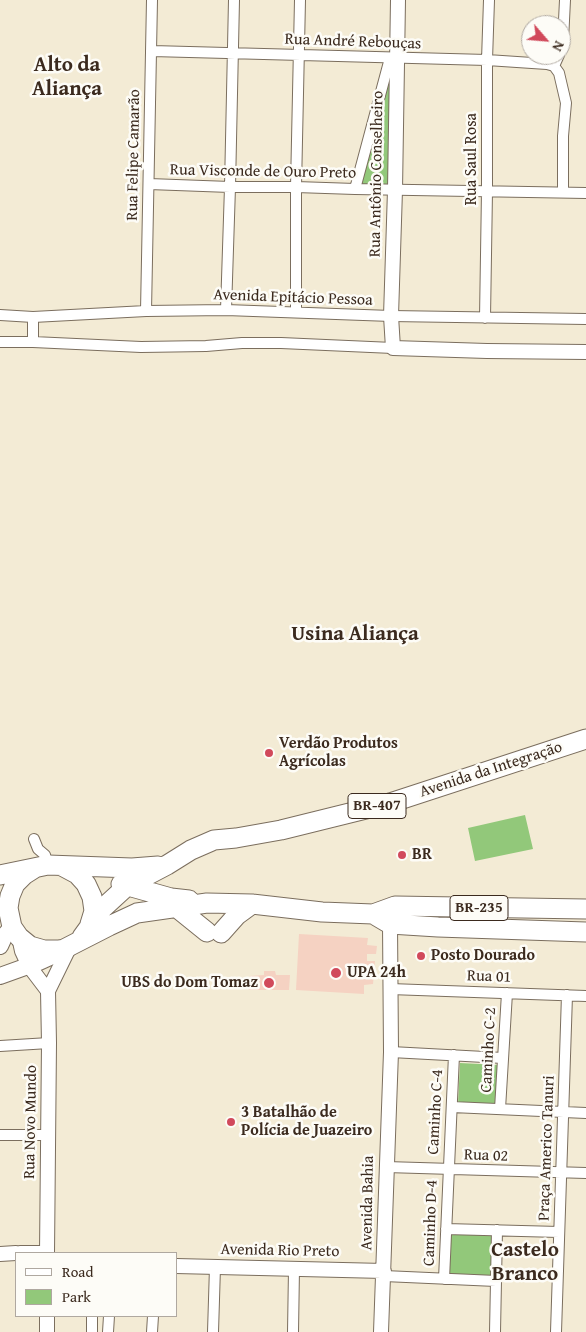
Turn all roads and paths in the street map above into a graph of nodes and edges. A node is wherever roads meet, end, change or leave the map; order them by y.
1 (152, 0) edge
2 (234, 0) edge
3 (300, 0) edge
4 (398, 0) edge
5 (489, 0) edge
6 (565, 0) edge
7 (564, 15) edge
8 (152, 51) junction
9 (233, 53) junction
10 (298, 55) junction
11 (394, 58) junction
12 (487, 60) junction
13 (554, 66) joint
14 (148, 184) junction
15 (230, 187) junction
16 (296, 187) junction
17 (355, 189) junction
18 (395, 190) junction
19 (487, 191) junction
20 (563, 192) junction
21 (586, 193) edge
22 (226, 310) junction
23 (146, 311) junction
24 (296, 312) junction
25 (0, 315) edge
26 (392, 316) junction
27 (32, 317) junction
28 (485, 318) junction
29 (586, 319) edge
30 (0, 342) edge
31 (33, 342) junction
32 (394, 348) junction
33 (586, 352) edge
34 (586, 739) edge
35 (34, 839) dead end
36 (167, 865) junction
37 (55, 868) junction
38 (0, 875) edge
39 (127, 886) junction
40 (207, 903) junction
41 (252, 904) junction
42 (176, 907) junction
43 (586, 909) edge
44 (373, 914) junction
45 (90, 924) junction
46 (390, 924) junction
47 (10, 925) edge
48 (586, 932) edge
49 (586, 941) edge
50 (0, 946) edge
51 (68, 947) junction
52 (29, 966) junction
53 (0, 976) edge
54 (390, 989) junction
55 (48, 991) junction
56 (507, 993) junction
57 (566, 995) junction
58 (586, 996) edge
59 (49, 1043) junction
60 (0, 1046) edge
61 (391, 1052) junction
62 (454, 1056) junction
63 (503, 1058) junction
64 (452, 1107) junction
65 (500, 1109) junction
66 (563, 1112) junction
67 (586, 1112) edge
68 (0, 1135) edge
69 (49, 1135) junction
70 (386, 1167) junction
71 (448, 1169) junction
72 (561, 1173) junction
73 (586, 1174) edge
74 (446, 1229) junction
75 (497, 1230) junction
76 (559, 1232) junction
77 (47, 1252) edge
78 (15, 1253) edge
79 (0, 1254) edge
80 (178, 1266) edge
81 (214, 1267) junction
82 (294, 1269) junction
83 (384, 1274) junction
84 (444, 1279) junction
85 (496, 1281) junction
86 (47, 1317) edge
87 (92, 1317) edge
88 (109, 1317) edge
89 (153, 1317) edge
90 (47, 1332) edge
91 (92, 1332) edge
92 (108, 1332) edge
93 (152, 1332) edge
94 (213, 1332) edge
95 (293, 1332) edge
96 (381, 1332) edge
97 (495, 1332) edge
98 (556, 1332) edge

1 - 8 street, Rua Felipe Camarão
2 - 9 street
3 - 10 street
4 - 11 street, Rua Antônio Conselheiro
5 - 12 street, Rua Saul Rosa
6 - 7 street
8 - 9 street, Rua André Rebouças
8 - 14 street, Rua Felipe Camarão
9 - 10 street, Rua André Rebouças
9 - 15 street
10 - 11 street, Rua André Rebouças
10 - 16 street
11 - 12 street, Rua André Rebouças
11 - 17 street, Rua Antônio Conselheiro
11 - 18 street, Rua Antônio Conselheiro
12 - 13 street, Rua André Rebouças
12 - 19 street, Rua Saul Rosa
13 - 20 street
14 - 15 street, Rua Visconde de Ouro Preto
14 - 23 street, Rua Felipe Camarão
15 - 16 street, Rua Visconde de Ouro Preto
15 - 22 street
16 - 17 street, Rua Visconde de Ouro Preto
16 - 24 street
17 - 18 street, Rua Visconde de Ouro Preto
18 - 19 street, Rua Visconde de Ouro Preto
18 - 26 street, Rua Antônio Conselheiro
19 - 20 street, Rua Visconde de Ouro Preto
19 - 28 street, Rua Saul Rosa
20 - 21 street, Rua Visconde de Ouro Preto
22 - 23 street, Avenida Epitácio Pessoa
22 - 24 street, Avenida Epitácio Pessoa
23 - 27 street, Avenida Epitácio Pessoa
24 - 26 street, Avenida Epitácio Pessoa
25 - 27 street, Avenida Epitácio Pessoa
26 - 28 street, Avenida Epitácio Pessoa
26 - 32 street, Rua Antônio Conselheiro
27 - 31 street
28 - 29 street, Avenida Epitácio Pessoa
30 - 31 street
31 - 32 street
32 - 33 street
34 - 36 highway, Avenida da Integração / BR-407
35 - 37 street
36 - 37 highway
36 - 39 highway, Avenida da Integração
37 - 38 highway
37 - 39 highway
37 - 45 highway
37 - 47 highway
39 - 40 highway
39 - 45 highway, Avenida da Integração
40 - 41 highway, BR-235
40 - 42 highway
41 - 42 highway
41 - 44 highway, BR-235
42 - 51 highway
43 - 44 highway, BR-235
44 - 46 highway
45 - 51 highway
46 - 48 highway, BR-235
46 - 49 street
46 - 54 street, Avenida Bahia
47 - 50 main road
47 - 51 highway
47 - 52 street
51 - 52 main road
51 - 55 street
52 - 53 main road
52 - 55 street
54 - 56 street, Rua 01
54 - 61 street, Avenida Bahia
55 - 59 street, Rua Novo Mundo
56 - 57 street, Rua 01
56 - 63 street, Caminho C-2
57 - 58 street, Rua 01
57 - 66 street, Praça Americo Tanuri
59 - 60 street
59 - 69 street, Rua Novo Mundo
61 - 62 street
61 - 70 street, Avenida Bahia
62 - 63 street
62 - 64 street, Caminho C-4
63 - 65 street, Caminho C-2
64 - 65 street
64 - 71 street, Caminho C-4
65 - 66 street
66 - 67 street
66 - 72 street, Praça Americo Tanuri
68 - 69 street
69 - 77 street, Rua Novo Mundo
70 - 71 street, Rua 02
70 - 83 street, Avenida Bahia
71 - 72 street, Rua 02
71 - 74 street, Caminho D-4
72 - 73 street, Rua 02
72 - 76 street, Praça Americo Tanuri
74 - 75 street
74 - 84 street, Caminho D-4
75 - 76 street
75 - 85 street
76 - 98 street, Praça Americo Tanuri
78 - 79 street
80 - 81 street, Avenida Rio Preto
81 - 82 street, Avenida Rio Preto
81 - 94 street
82 - 83 street, Avenida Rio Preto
82 - 95 street
83 - 84 street
83 - 96 street, Avenida Bahia
84 - 85 street
85 - 97 street
86 - 90 street
87 - 91 street
88 - 92 street
89 - 93 street

